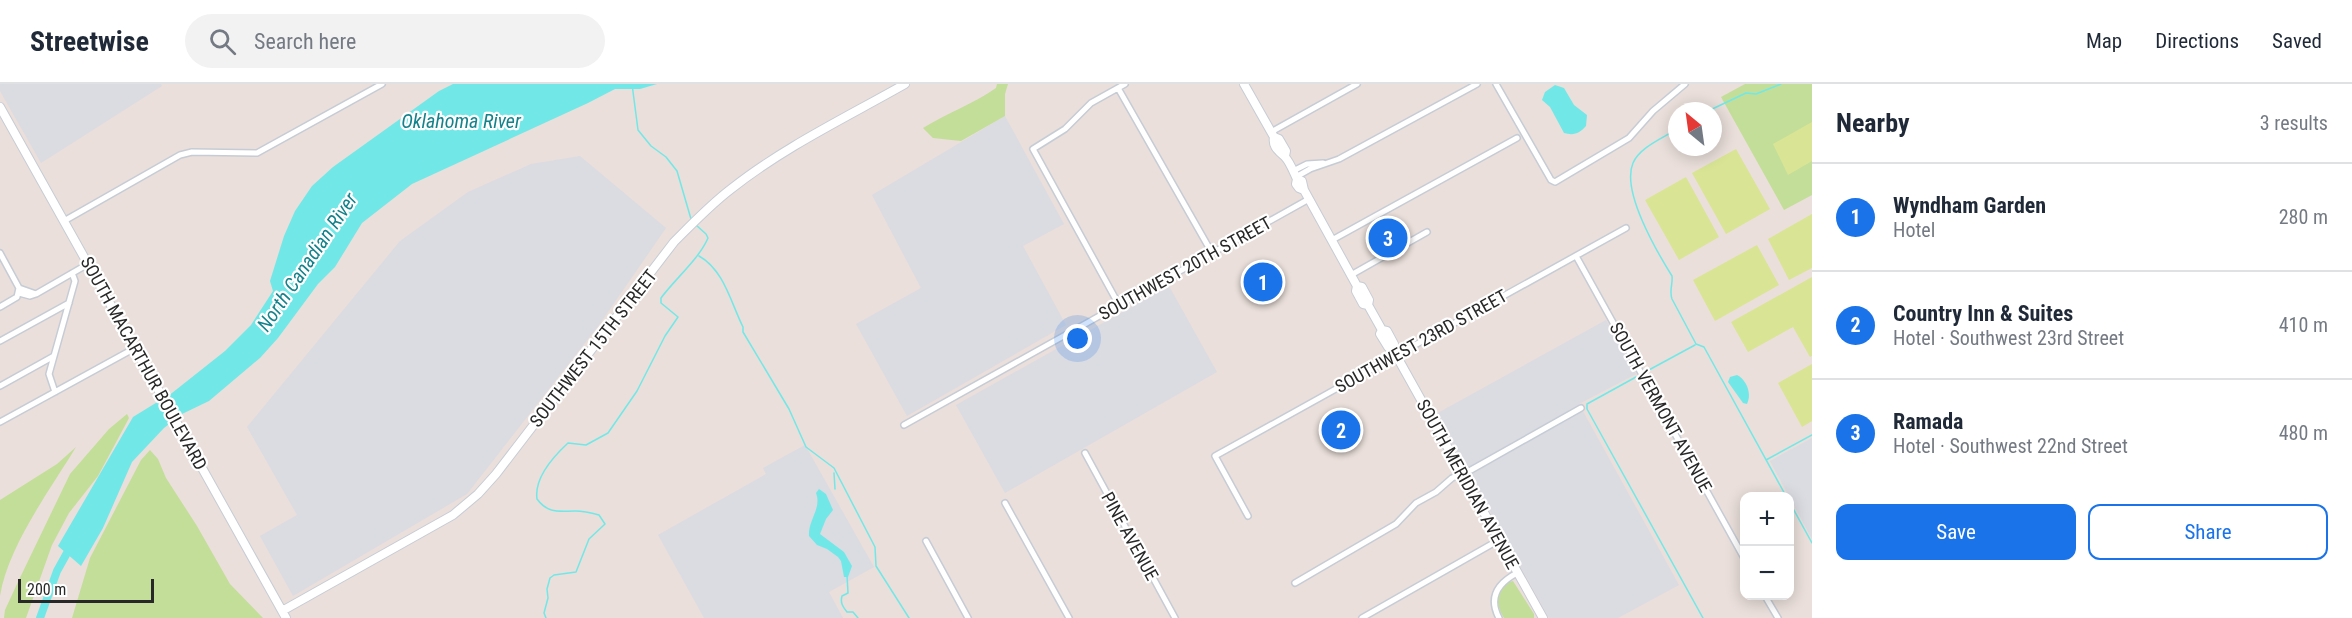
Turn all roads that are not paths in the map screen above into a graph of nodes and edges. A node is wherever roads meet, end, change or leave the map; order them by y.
1 (382, 84) edge
2 (904, 84) edge
3 (1125, 84) edge
4 (1244, 84) edge
5 (1357, 84) edge
6 (1477, 84) edge
7 (1496, 84) edge
8 (1685, 84) edge
9 (1119, 88) junction
10 (0, 110) edge
11 (1272, 134) junction
12 (1517, 138) dead end
13 (1296, 176) junction
14 (1309, 199) junction
15 (64, 221) junction
16 (1626, 228) dead end
17 (1427, 232) dead end
18 (1332, 240) junction
19 (0, 253) edge
20 (1212, 253) junction
21 (1576, 256) junction
22 (88, 264) junction
23 (72, 273) junction
24 (1351, 275) junction
25 (20, 291) junction
26 (69, 303) junction
27 (1119, 305) junction
28 (0, 307) edge
29 (0, 341) edge
30 (135, 348) junction
31 (1394, 352) junction
32 (54, 356) junction
33 (0, 386) edge
34 (55, 392) junction
35 (1581, 408) dead end
36 (0, 422) edge
37 (904, 424) dead end
38 (1085, 453) dead end
39 (1462, 474) junction
40 (1005, 503) dead end
41 (1248, 516) dead end
42 (1499, 540) junction
43 (926, 541) dead end
44 (1740, 551) edge
45 (1517, 573) junction
46 (1294, 583) dead end
47 (1767, 600) edge
48 (284, 614) edge
49 (1366, 617) edge
50 (968, 618) edge
51 (1069, 618) edge
52 (1176, 618) edge
53 (1499, 618) edge
54 (1542, 618) edge
55 (1778, 618) edge

1 - 15 street
2 - 48 main road, SOUTHWEST 15TH STREET
3 - 9 street
4 - 11 main road, SOUTH MERIDIAN AVENUE
5 - 11 street
6 - 13 street
7 - 8 street
9 - 20 street
9 - 27 street
10 - 15 main road, SOUTH MACARTHUR BOULEVARD
11 - 13 main road, SOUTH MERIDIAN AVENUE
12 - 18 street
13 - 14 main road, SOUTH MERIDIAN AVENUE
14 - 18 main road, SOUTH MERIDIAN AVENUE
14 - 20 street, SOUTHWEST 20TH STREET
15 - 22 main road, SOUTH MACARTHUR BOULEVARD
16 - 21 street, SOUTHWEST 23RD STREET
17 - 24 street
18 - 24 main road, SOUTH MERIDIAN AVENUE
19 - 25 street
20 - 27 street, SOUTHWEST 20TH STREET
21 - 31 street, SOUTHWEST 23RD STREET
21 - 44 street, SOUTH VERMONT AVENUE
22 - 23 street
22 - 30 main road, SOUTH MACARTHUR BOULEVARD
23 - 25 street
23 - 26 street
24 - 31 main road, SOUTH MERIDIAN AVENUE
25 - 28 street
26 - 29 street
26 - 32 street
27 - 37 street, SOUTHWEST 20TH STREET
30 - 34 street
30 - 48 main road, SOUTH MACARTHUR BOULEVARD
31 - 39 main road, SOUTH MERIDIAN AVENUE
31 - 41 street, SOUTHWEST 23RD STREET
32 - 33 street
32 - 34 street
34 - 36 street
35 - 39 street
38 - 52 street, PINE AVENUE
39 - 42 main road, SOUTH MERIDIAN AVENUE
39 - 46 street
40 - 51 street
42 - 45 main road, SOUTH MERIDIAN AVENUE
42 - 49 street
43 - 50 street
45 - 53 street
45 - 54 main road, SOUTH MERIDIAN AVENUE
47 - 55 street

